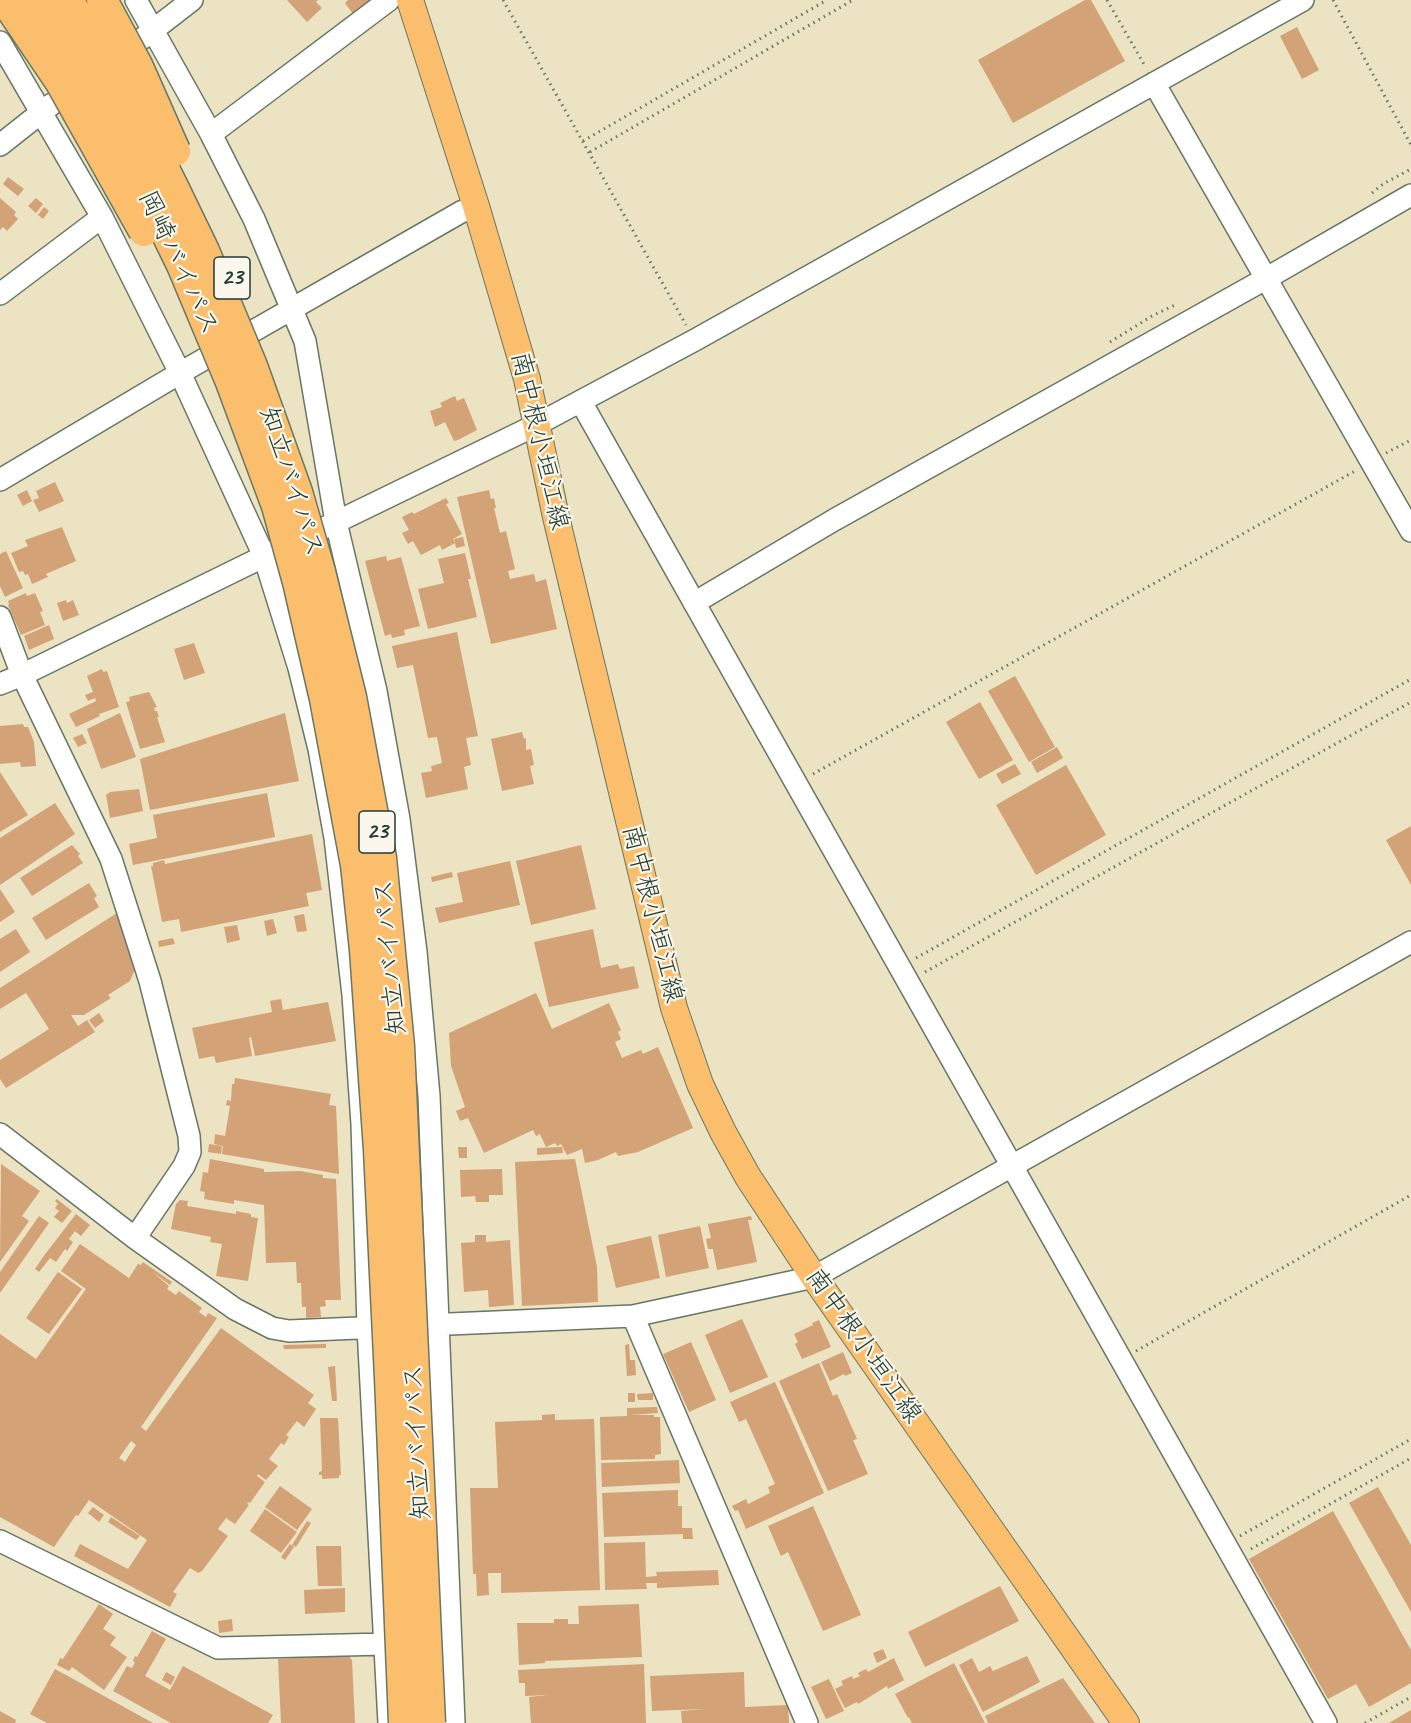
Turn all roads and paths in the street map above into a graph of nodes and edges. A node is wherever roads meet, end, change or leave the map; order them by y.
1 (5, 0) edge
2 (36, 0) edge
3 (68, 0) edge
4 (102, 0) edge
5 (136, 0) edge
6 (192, 0) edge
7 (389, 0) edge
8 (410, 0) edge
9 (503, 0) edge
10 (828, 0) edge
11 (853, 0) edge
12 (1107, 0) edge
13 (1303, 0) edge
14 (1333, 0) edge
15 (154, 30) junction
16 (0, 42) edge
17 (1154, 82) junction
18 (42, 112) junction
19 (211, 134) junction
20 (583, 141) junction
21 (0, 145) edge
22 (1411, 145) edge
23 (590, 152) junction
24 (1411, 195) edge
25 (476, 206) junction
26 (102, 217) junction
27 (1267, 278) junction
28 (0, 294) edge
29 (293, 309) junction
30 (695, 340) junction
31 (180, 373) junction
32 (581, 402) junction
33 (536, 425) junction
34 (1411, 440) edge
35 (1372, 462) junction
36 (0, 480) edge
37 (277, 506) junction
38 (336, 522) junction
39 (1411, 531) edge
40 (264, 556) junction
41 (320, 572) junction
42 (694, 603) junction
43 (0, 617) edge
44 (22, 675) junction
45 (1411, 679) edge
46 (0, 684) edge
47 (1411, 702) edge
48 (796, 783) junction
49 (1411, 942) edge
50 (904, 974) junction
51 (0, 1134) edge
52 (1012, 1167) junction
53 (1411, 1195) edge
54 (135, 1238) junction
55 (814, 1277) junction
56 (633, 1316) junction
57 (439, 1325) junction
58 (368, 1328) junction
59 (1121, 1360) junction
60 (1411, 1439) edge
61 (1411, 1458) edge
62 (0, 1541) edge
63 (1229, 1552) junction
64 (385, 1644) junction
65 (1411, 1697) edge
66 (389, 1723) edge
67 (405, 1723) edge
68 (430, 1723) edge
69 (454, 1723) edge
70 (807, 1723) edge
71 (1126, 1723) edge
72 (1326, 1723) edge
73 (1365, 1723) edge

1 - 37 highway, 23, bridge
2 - 37 highway, 岡崎バイパス / 23, bridge
3 - 41 highway, 知立バイパス / 23, bridge
4 - 41 highway, 23, bridge
5 - 15 street
6 - 15 street
7 - 19 street
8 - 25 main road, 南中根小垣江線
9 - 20 path
10 - 20 path
11 - 23 path
12 - 17 path
13 - 17 street
14 - 22 path
15 - 18 street
15 - 19 street
16 - 18 street
17 - 27 street
17 - 30 street
18 - 21 street
18 - 26 street
19 - 29 street
20 - 23 path
23 - 30 path
24 - 27 street
25 - 29 street
25 - 33 main road, 南中根小垣江線
26 - 28 street
26 - 31 street
27 - 35 street
27 - 42 street
29 - 31 street
29 - 38 street
30 - 32 street
31 - 36 street
31 - 40 street
32 - 33 street
32 - 42 street
33 - 38 street
33 - 55 main road, 南中根小垣江線
34 - 35 path
35 - 39 street
35 - 48 path
37 - 67 highway, 知立バイパス / 23, bridge
38 - 40 street
38 - 57 street
40 - 44 street
40 - 58 street
41 - 68 highway, 知立バイパス / 23, bridge
42 - 48 street
43 - 44 street
44 - 46 street
44 - 54 street
45 - 50 path
47 - 50 path
48 - 50 street
49 - 52 street
50 - 52 street
51 - 54 street
52 - 55 street
52 - 59 street
53 - 59 path
54 - 58 street
55 - 56 street
55 - 71 main road, 南中根小垣江線
56 - 57 street
56 - 70 street
57 - 58 street
57 - 69 street
58 - 64 street
59 - 63 street
60 - 63 path
61 - 63 path
62 - 64 street
63 - 72 street
64 - 66 street
65 - 73 path

